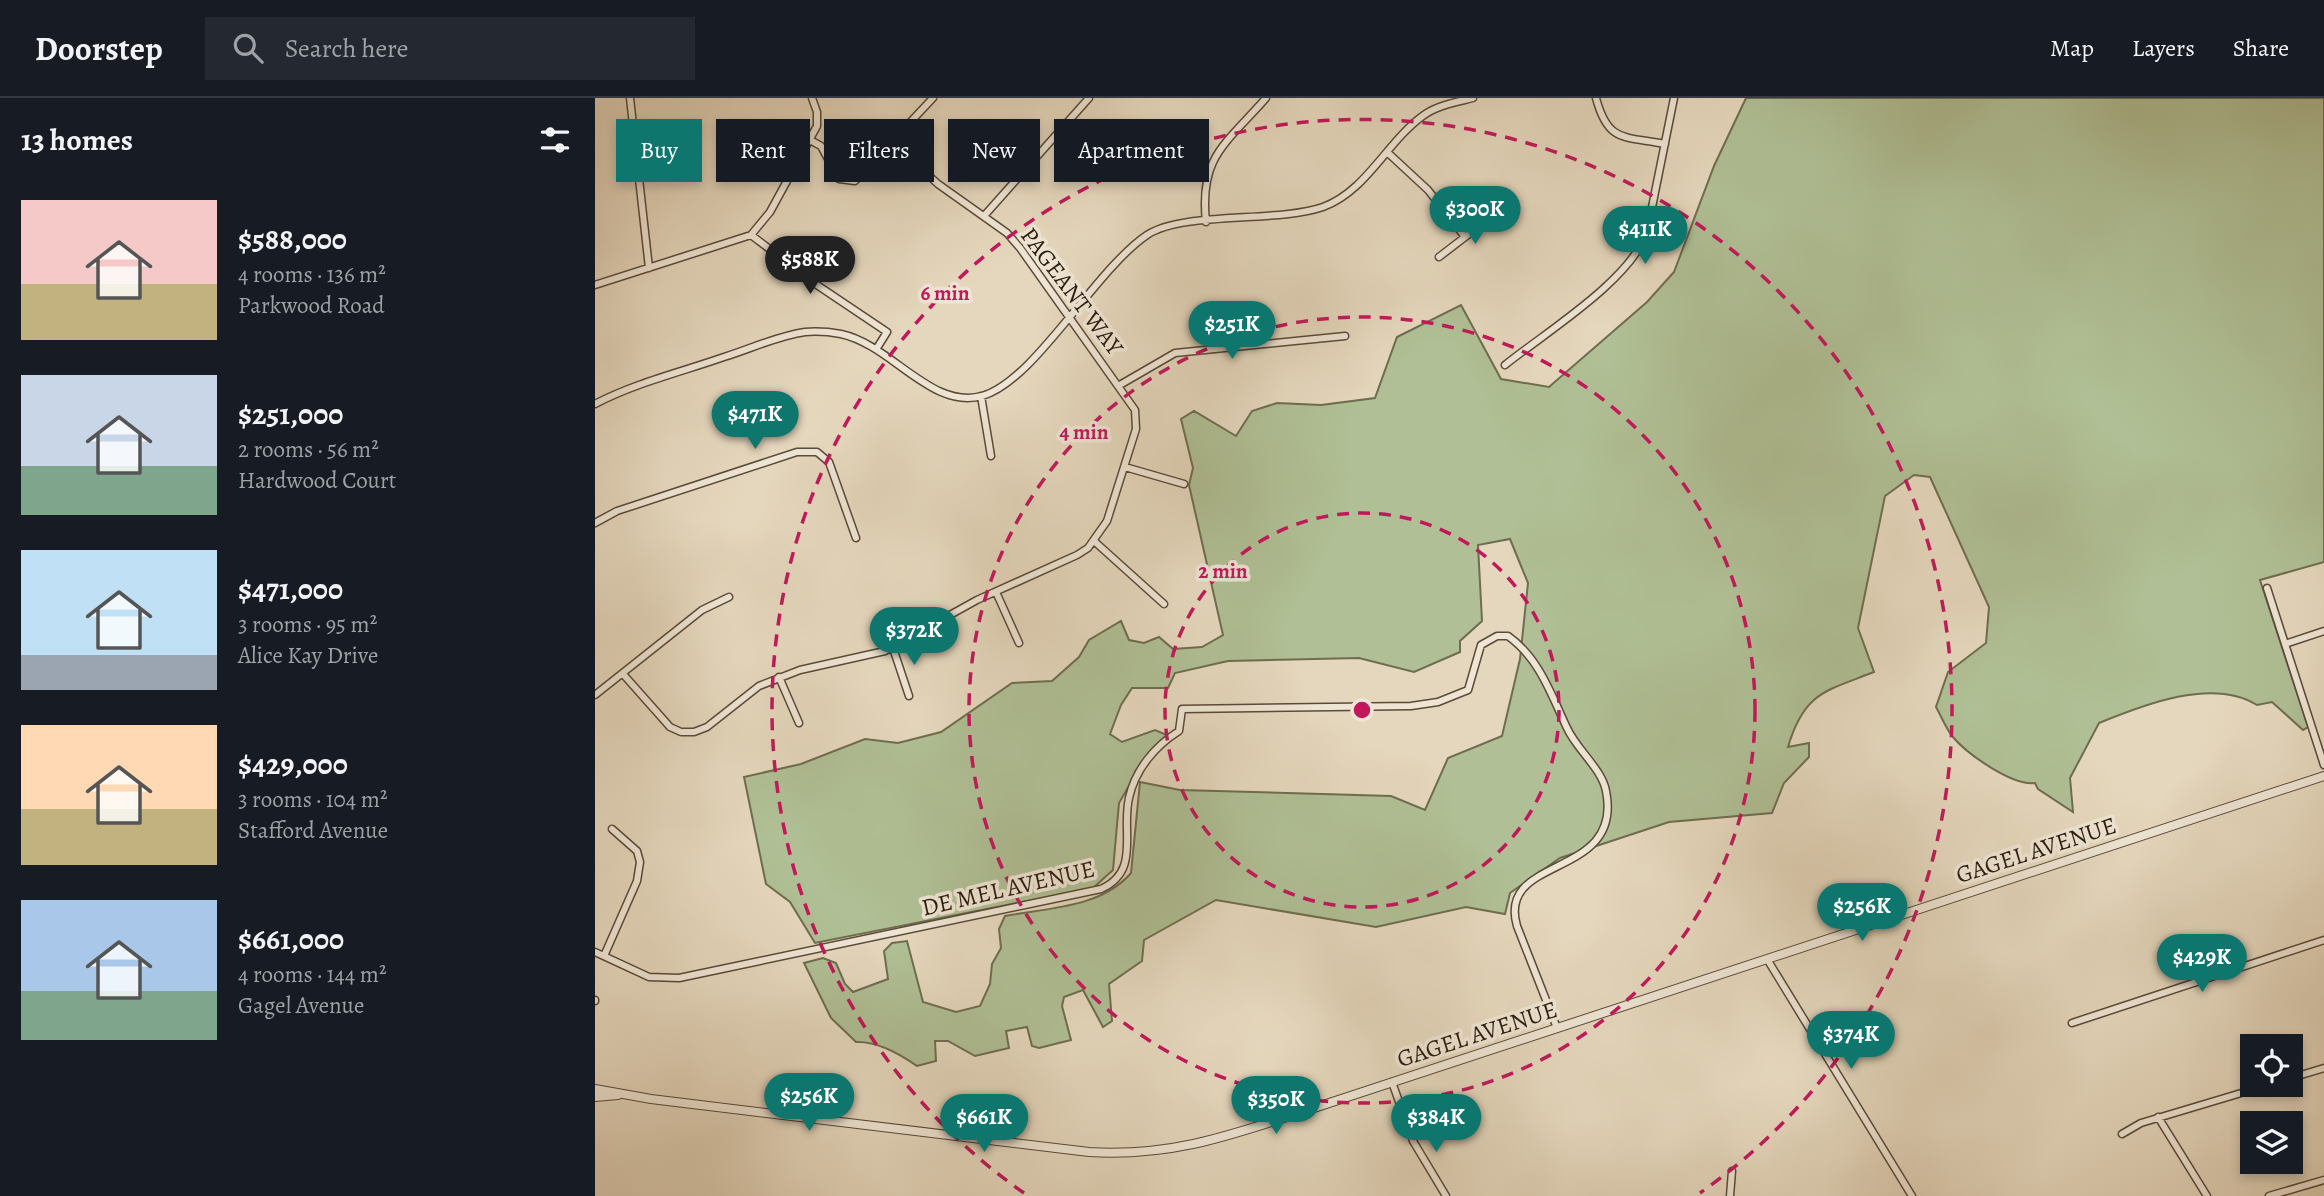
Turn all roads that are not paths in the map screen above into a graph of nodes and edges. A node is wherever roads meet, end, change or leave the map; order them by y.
1 (630, 98) edge
2 (811, 98) edge
3 (933, 98) edge
4 (1089, 98) edge
5 (1266, 98) edge
6 (1473, 98) edge
7 (1596, 98) edge
8 (1674, 98) edge
9 (915, 119) edge
10 (810, 140) joint
11 (1665, 144) junction
12 (1387, 152) junction
13 (824, 153) edge
14 (934, 181) edge
15 (787, 182) edge
16 (1495, 214) dead end
17 (984, 216) junction
18 (1206, 222) junction
19 (751, 235) junction
20 (1465, 237) junction
21 (1439, 257) dead end
22 (649, 268) junction
23 (595, 285) edge
24 (1069, 316) junction
25 (1345, 336) dead end
26 (877, 348) junction
27 (1505, 365) dead end
28 (1118, 386) junction
29 (981, 396) junction
30 (595, 404) edge
31 (991, 456) dead end
32 (1125, 467) junction
33 (1184, 484) dead end
34 (595, 523) edge
35 (856, 538) dead end
36 (1094, 541) junction
37 (2267, 588) dead end
38 (996, 592) junction
39 (729, 597) dead end
40 (1164, 604) dead end
41 (2324, 631) edge
42 (1019, 643) dead end
43 (2285, 643) junction
44 (893, 648) junction
45 (623, 674) junction
46 (779, 677) junction
47 (595, 695) edge
48 (909, 695) dead end
49 (799, 723) dead end
50 (2324, 765) edge
51 (2324, 776) edge
52 (612, 829) dead end
53 (2324, 940) edge
54 (595, 952) edge
55 (604, 956) junction
56 (1767, 959) junction
57 (2072, 1023) dead end
58 (1557, 1028) junction
59 (2324, 1068) edge
60 (2303, 1074) edge
61 (1392, 1082) junction
62 (595, 1088) edge
63 (2240, 1093) edge
64 (618, 1095) junction
65 (595, 1097) edge
66 (2158, 1117) junction
67 (2122, 1134) dead end
68 (1732, 1171) dead end
69 (2324, 1180) edge
70 (1446, 1196) edge
71 (1730, 1196) edge
72 (1912, 1196) edge
73 (2207, 1196) edge
74 (2269, 1196) edge

1 - 22 street
2 - 10 street
3 - 9 street
4 - 17 street
5 - 18 street
6 - 12 street
7 - 11 street
8 - 11 street
10 - 13 street
11 - 27 street
12 - 18 street
12 - 20 street
14 - 17 street, PAGEANT WAY
15 - 19 street
16 - 20 street
17 - 24 street, PAGEANT WAY
18 - 24 street
19 - 22 street
19 - 26 street
20 - 21 street
22 - 23 street
24 - 28 street, PAGEANT WAY
24 - 29 street
25 - 28 street
26 - 29 street
26 - 30 street
28 - 32 street, PAGEANT WAY
29 - 31 street
32 - 33 street
32 - 36 street, PAGEANT WAY
34 - 35 street
36 - 38 street
36 - 40 street
37 - 43 street
38 - 42 street
38 - 44 street
39 - 45 street
41 - 43 street
43 - 50 street
44 - 46 street
44 - 48 street
45 - 46 street
45 - 47 street
46 - 49 street
51 - 56 street, GAGEL AVENUE
52 - 55 street
53 - 57 street
54 - 55 street, DE MEL AVENUE
55 - 58 street, DE MEL AVENUE
56 - 58 street, GAGEL AVENUE
56 - 72 street
58 - 61 street, GAGEL AVENUE
59 - 60 street
61 - 64 street, GAGEL AVENUE
61 - 70 street
62 - 64 street, GAGEL AVENUE
63 - 66 street
64 - 65 street, GAGEL AVENUE
66 - 67 street
66 - 73 street
68 - 71 street
69 - 74 street

